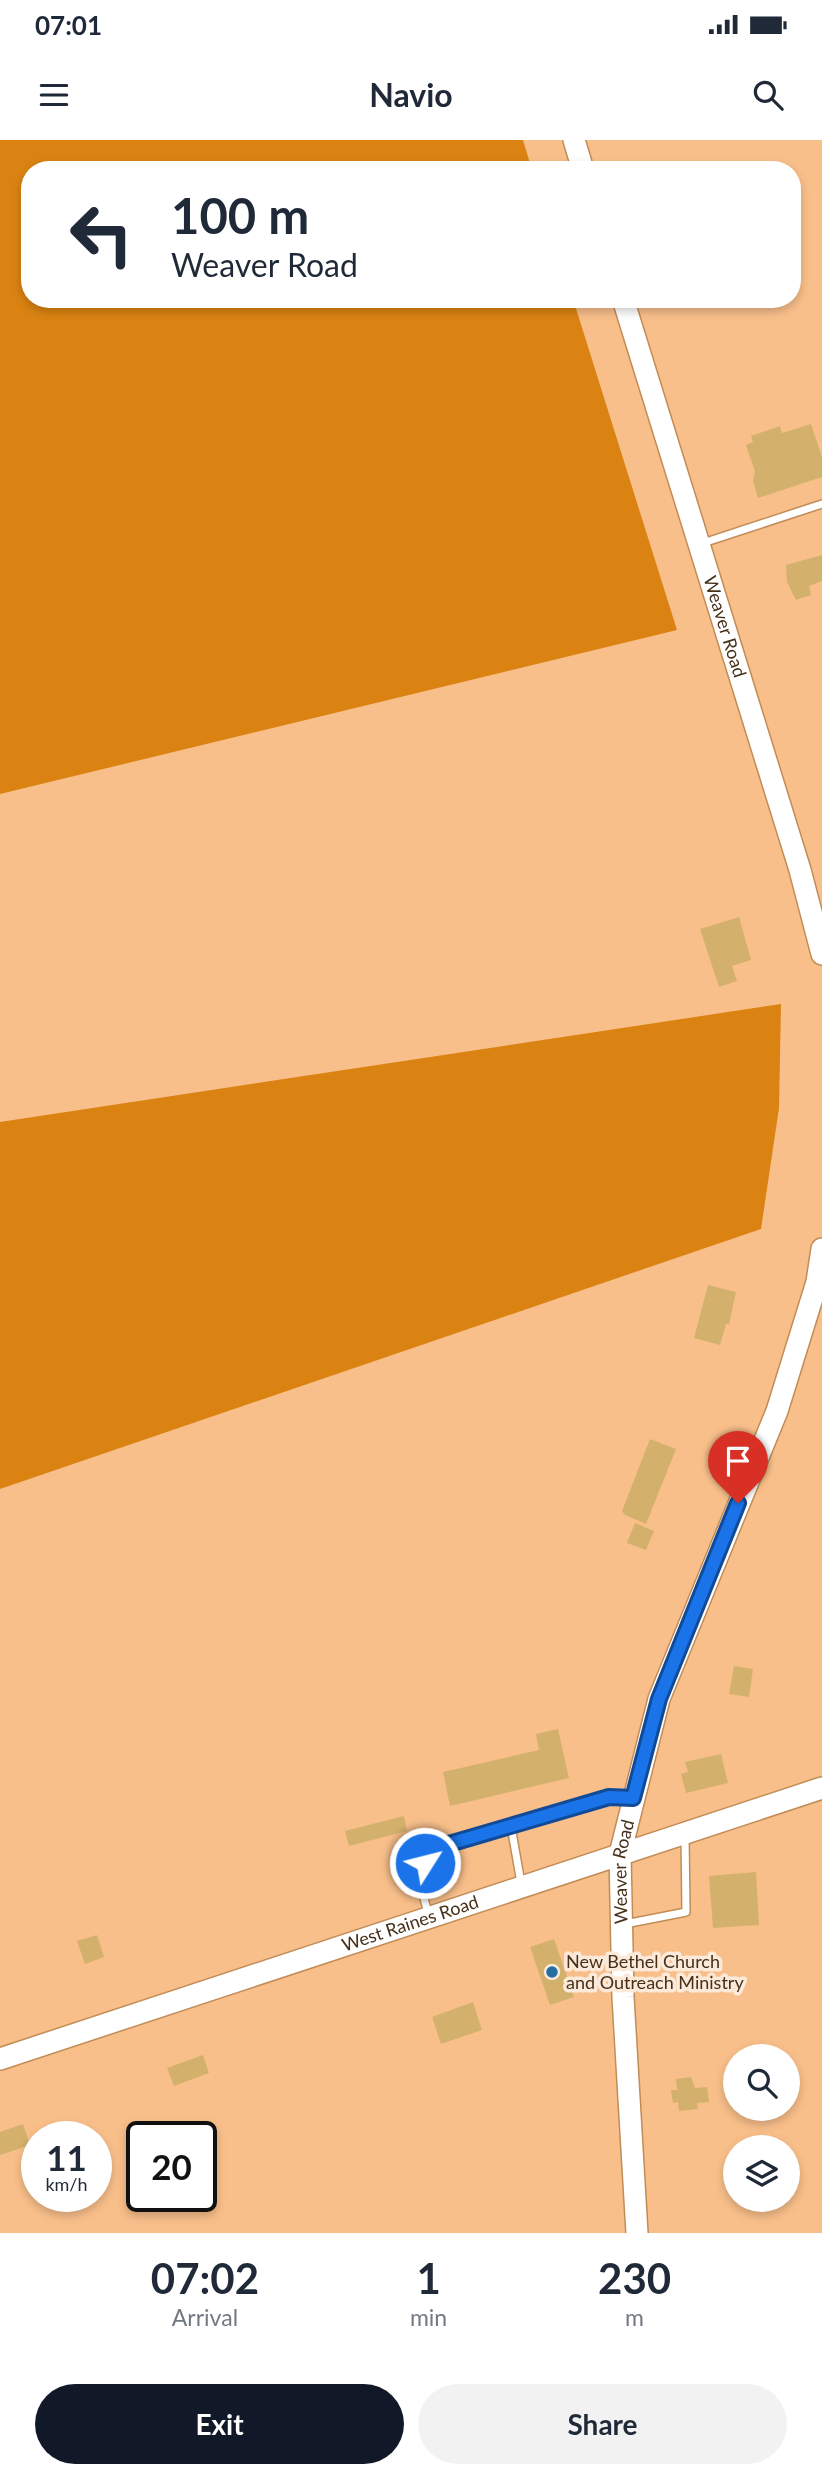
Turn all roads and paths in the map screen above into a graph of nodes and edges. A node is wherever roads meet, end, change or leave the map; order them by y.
1 (574, 140) edge
2 (580, 161) edge
3 (626, 308) edge
4 (822, 504) edge
5 (699, 545) junction
6 (822, 954) edge
7 (822, 1249) edge
8 (822, 1788) edge
9 (633, 1798) junction
10 (511, 1826) junction
11 (685, 1834) junction
12 (620, 1854) junction
13 (521, 1887) junction
14 (430, 1917) junction
15 (621, 1925) junction
16 (0, 2060) edge
17 (637, 2233) edge

1 - 2 main road
3 - 5 main road, Weaver Road
4 - 5 lane
5 - 6 main road, Weaver Road
7 - 9 main road, Weaver Road
8 - 11 main road, West Raines Road
9 - 10 lane
9 - 12 main road, Weaver Road
10 - 13 lane
10 - 14 lane
11 - 12 main road, West Raines Road
11 - 15 lane
12 - 13 main road, West Raines Road
12 - 15 main road, Weaver Road
13 - 14 main road, West Raines Road
14 - 16 main road, West Raines Road
15 - 17 main road, Weaver Road

